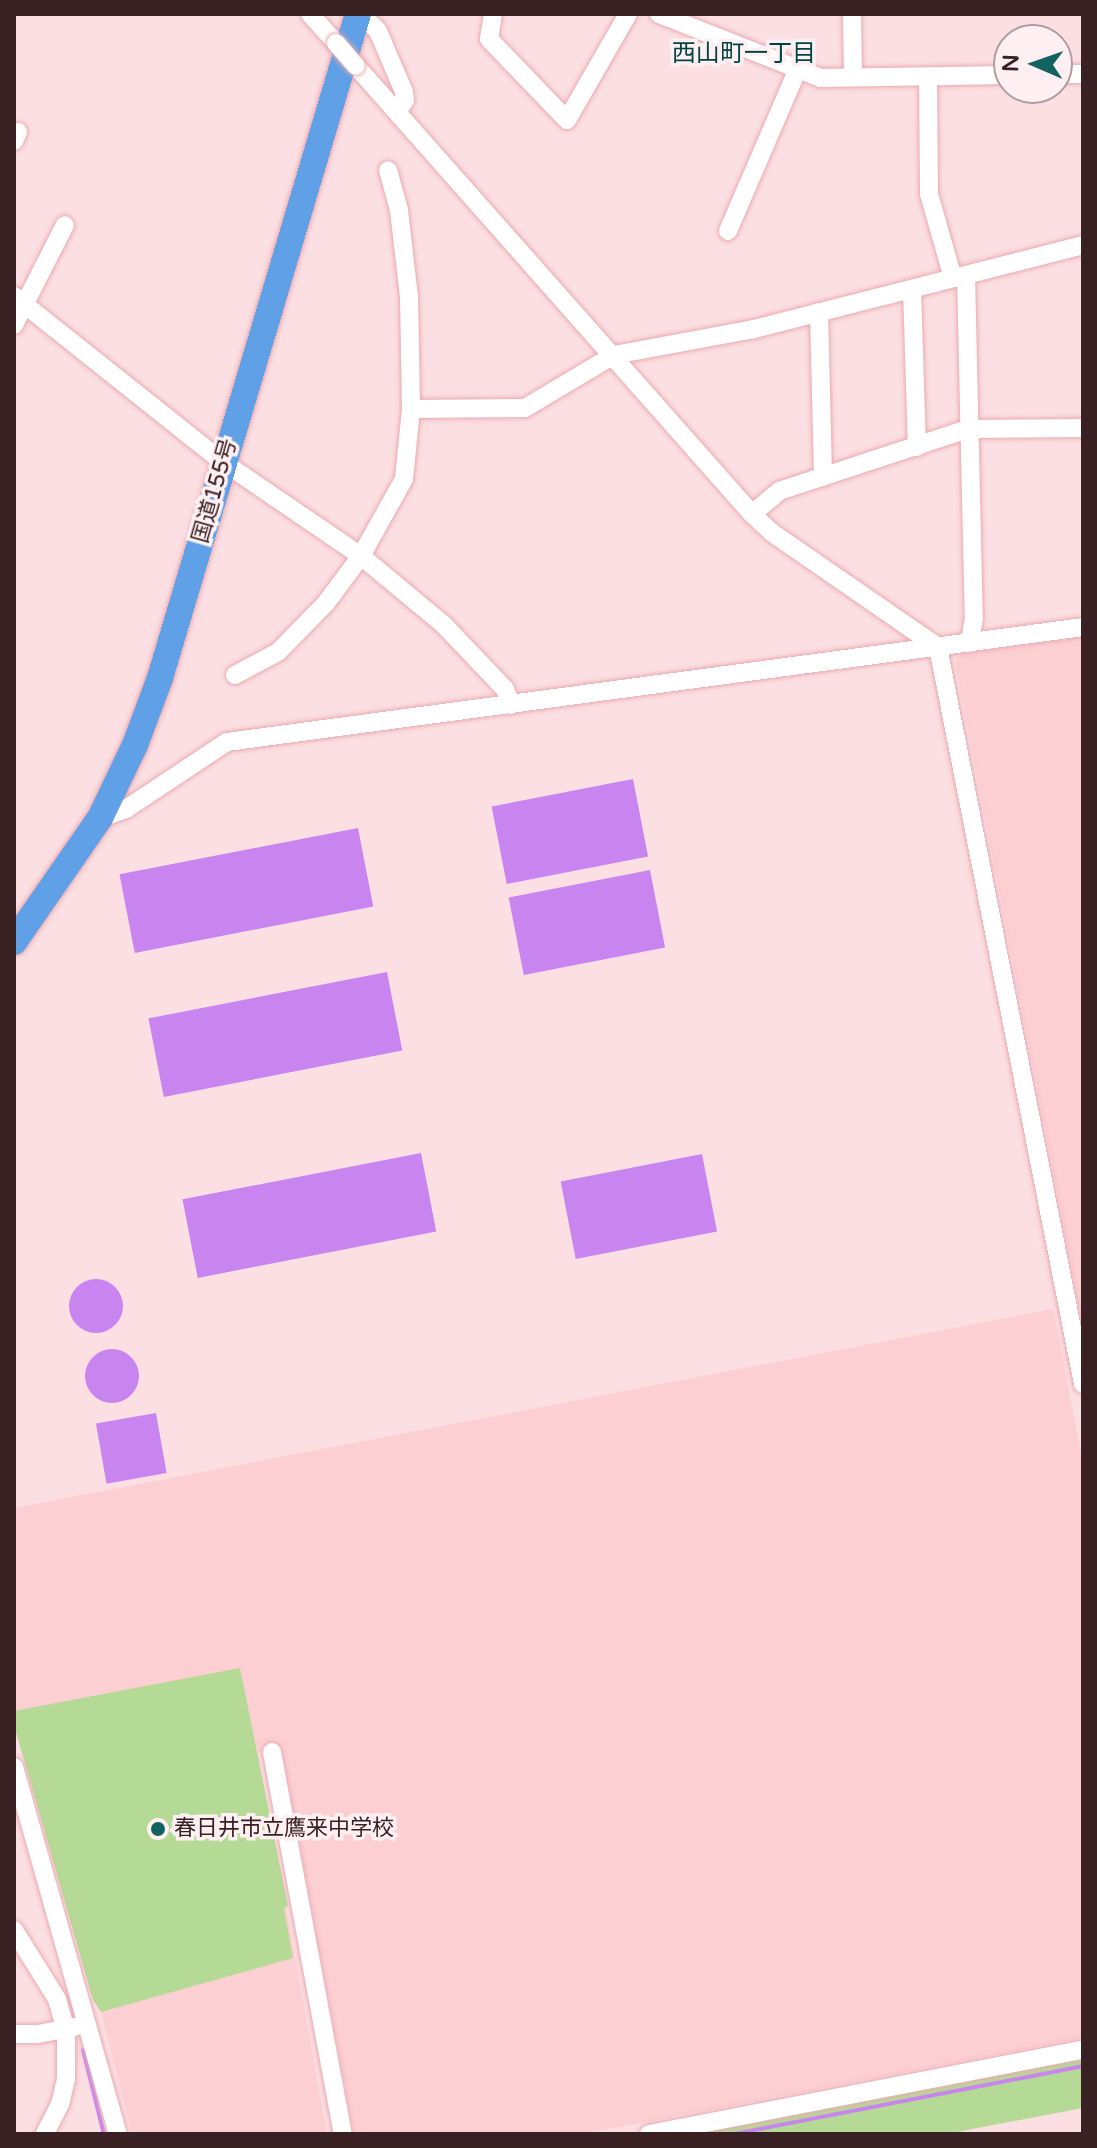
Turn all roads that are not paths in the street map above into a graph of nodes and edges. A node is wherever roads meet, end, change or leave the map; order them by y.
1 (310, 14) edge
2 (360, 14) edge
3 (493, 14) edge
4 (628, 14) edge
5 (659, 14) edge
6 (852, 14) edge
7 (797, 71) junction
8 (993, 75) edge
9 (853, 77) junction
10 (928, 77) junction
11 (397, 112) junction
12 (388, 170) dead end
13 (65, 225) dead end
14 (728, 231) dead end
15 (1083, 245) edge
16 (959, 276) junction
17 (912, 289) junction
18 (20, 301) edge
19 (819, 312) junction
20 (14, 325) edge
21 (614, 355) junction
22 (411, 409) junction
23 (1083, 428) edge
24 (968, 429) junction
25 (917, 447) junction
26 (223, 462) junction
27 (823, 477) junction
28 (752, 514) junction
29 (361, 556) junction
30 (1083, 627) edge
31 (970, 643) junction
32 (938, 647) junction
33 (235, 675) dead end
34 (511, 705) junction
35 (100, 818) junction
36 (14, 942) edge
37 (1083, 1384) edge
38 (272, 1752) dead end
39 (14, 1767) edge
40 (17, 1792) edge
41 (14, 1930) edge
42 (89, 2023) junction
43 (66, 2030) junction
44 (14, 2034) edge
45 (1083, 2050) edge
46 (45, 2134) edge
47 (118, 2134) edge
48 (343, 2134) edge
49 (649, 2134) edge

1 - 11 street, bridge
2 - 11 street
2 - 26 highway, 国道155号
3 - 4 street
5 - 7 street
6 - 9 street
7 - 9 street
7 - 14 street
8 - 10 street
9 - 10 street
10 - 16 street
11 - 21 street
12 - 22 street
13 - 18 street
15 - 16 street
16 - 17 street
16 - 24 street
17 - 19 street
17 - 25 street
18 - 20 street
18 - 26 street
19 - 21 street
19 - 27 street
21 - 22 street
21 - 28 street
22 - 29 street
23 - 24 street
24 - 25 street
24 - 31 street
25 - 27 street
26 - 29 street
26 - 35 highway, 国道155号
27 - 28 street
28 - 32 street
29 - 33 street
29 - 34 street
30 - 31 street
31 - 32 street
32 - 34 street
32 - 37 street
34 - 35 street
35 - 36 highway, 国道155号
38 - 48 street
39 - 40 street
40 - 42 street
41 - 43 street
42 - 43 street
42 - 47 street
43 - 44 street
43 - 46 street
45 - 49 street

